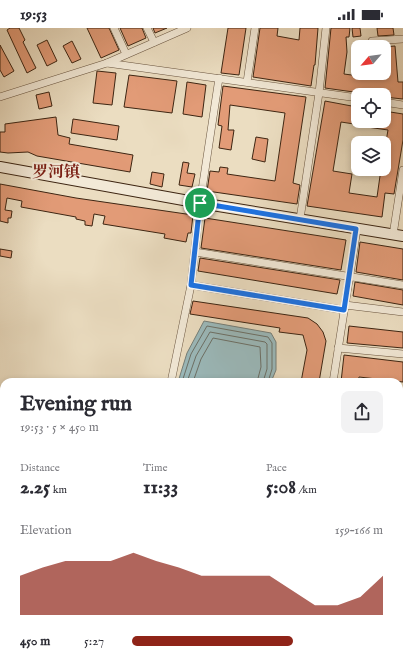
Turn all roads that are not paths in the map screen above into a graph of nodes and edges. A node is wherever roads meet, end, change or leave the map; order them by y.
1 (114, 28) edge
2 (147, 28) edge
3 (184, 28) edge
4 (255, 28) edge
5 (326, 28) edge
6 (403, 39) edge
7 (388, 40) edge
8 (154, 42) junction
9 (126, 54) junction
10 (107, 63) junction
11 (219, 78) junction
12 (246, 82) junction
13 (319, 93) junction
14 (0, 97) edge
15 (351, 97) edge
16 (391, 103) edge
17 (403, 105) edge
18 (0, 167) edge
19 (403, 170) edge
20 (200, 203) junction
21 (300, 219) junction
22 (356, 229) junction
23 (398, 236) edge
24 (195, 252) junction
25 (349, 277) junction
26 (191, 285) junction
27 (403, 286) edge
28 (344, 308) junction
29 (403, 312) edge
30 (338, 348) junction
31 (403, 354) edge
32 (172, 378) edge
33 (334, 378) edge

1 - 9 street
2 - 8 street
3 - 8 street
4 - 12 street
5 - 13 street
6 - 7 street
8 - 9 street
9 - 10 street
10 - 11 street
10 - 14 street
11 - 12 street
11 - 20 street
12 - 13 street
13 - 15 street
13 - 21 street
16 - 17 street
18 - 20 main road
19 - 23 street
20 - 21 main road
20 - 24 street
21 - 22 main road
22 - 23 main road
22 - 25 street
24 - 25 street
24 - 26 street
25 - 27 street
25 - 28 street
26 - 28 street
26 - 32 street
28 - 29 street
28 - 30 street
30 - 31 street
30 - 33 street

